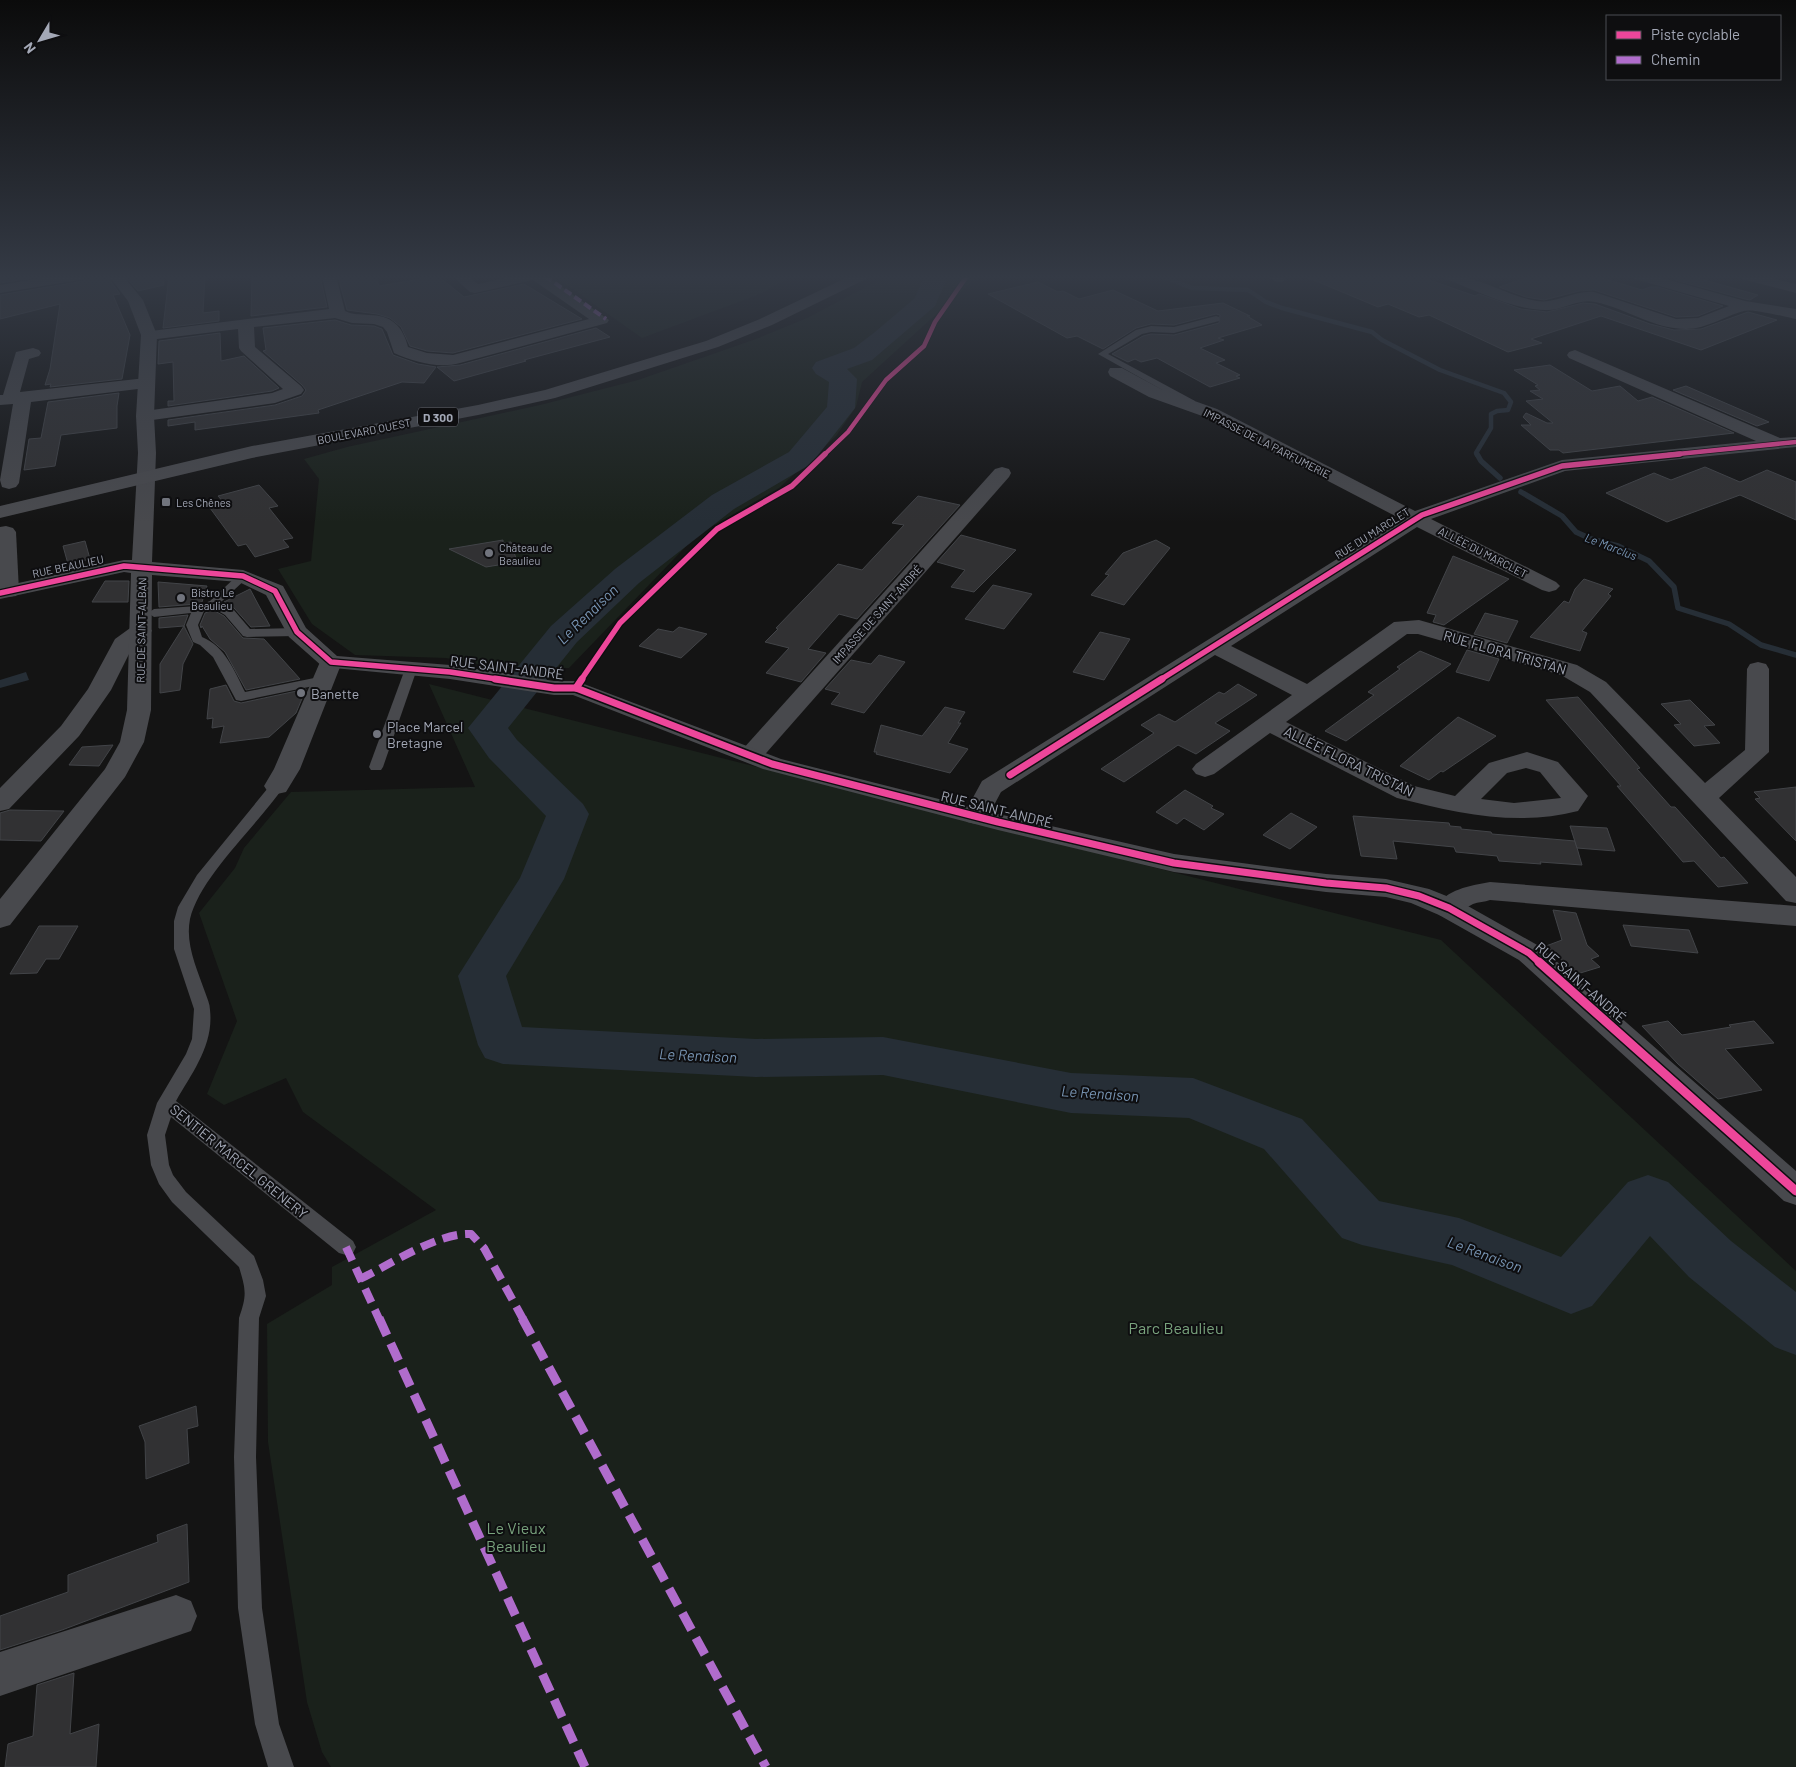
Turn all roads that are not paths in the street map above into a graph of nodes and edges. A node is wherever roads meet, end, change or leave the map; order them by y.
1 (21, 358) edge
2 (148, 358) edge
3 (259, 358) edge
4 (434, 358) edge
5 (460, 358) edge
6 (632, 358) edge
7 (670, 358) edge
8 (1110, 358) edge
9 (1583, 358) edge
10 (1116, 372) dead end
11 (146, 383) junction
12 (11, 399) edge
13 (1211, 413) junction
14 (145, 416) junction
15 (1788, 444) edge
16 (1002, 474) dead end
17 (5, 490) edge
18 (0, 512) edge
19 (1416, 519) junction
20 (6, 532) dead end
21 (142, 567) junction
22 (243, 576) junction
23 (1549, 586) dead end
24 (4, 592) edge
25 (214, 603) junction
26 (198, 610) junction
27 (147, 622) junction
28 (297, 632) junction
29 (1214, 646) junction
30 (411, 669) junction
31 (1758, 669) dead end
32 (328, 671) junction
33 (1308, 694) junction
34 (1268, 722) junction
35 (751, 755) junction
36 (376, 767) dead end
37 (1205, 769) dead end
38 (277, 786) joint
39 (1704, 796) junction
40 (0, 803) edge
41 (1460, 805) dead end
42 (978, 813) junction
43 (1796, 894) edge
44 (1456, 902) junction
45 (1796, 916) edge
46 (0, 918) edge
47 (166, 1103) junction
48 (1796, 1191) edge
49 (346, 1247) dead end
50 (176, 1616) dead end
51 (0, 1674) edge
52 (281, 1767) edge

1 - 12 street
2 - 11 street, RUE DE SAINT-ALBAN
3 - 14 street
4 - 5 street
6 - 17 main road, BOULEVARD OUEST / D 300
7 - 18 main road, BOULEVARD OUEST / D 300
8 - 13 lane
9 - 15 street
10 - 13 street, IMPASSE DE LA PARFUMERIE
11 - 12 street
11 - 14 street, RUE DE SAINT-ALBAN
12 - 17 street
13 - 19 street, IMPASSE DE LA PARFUMERIE
14 - 21 street, RUE DE SAINT-ALBAN
15 - 19 street, RUE DU MARCLET
16 - 35 street, IMPASSE DE SAINT-ANDRÉ
19 - 23 street, ALLÉE DU MARCLET
19 - 29 street, RUE DU MARCLET
20 - 24 street
21 - 22 street
21 - 24 street, RUE BEAULIEU
21 - 27 street, RUE DE SAINT-ALBAN
22 - 25 lane
22 - 28 street
25 - 26 lane
25 - 28 lane
26 - 27 lane
26 - 32 lane
27 - 40 street
27 - 46 street, RUE DE SAINT-ALBAN
28 - 32 street
29 - 33 street
29 - 42 street, RUE DU MARCLET
30 - 32 street, RUE SAINT-ANDRÉ
30 - 35 street, RUE SAINT-ANDRÉ
30 - 36 lane
31 - 39 street
32 - 38 street, SENTIER MARCEL GRENERY
33 - 34 street, RUE FLORA TRISTAN
33 - 39 street, RUE FLORA TRISTAN
34 - 37 street, RUE FLORA TRISTAN
34 - 41 street, ALLÉE FLORA TRISTAN
35 - 42 street, RUE SAINT-ANDRÉ
38 - 47 lane, SENTIER MARCEL GRENERY
39 - 43 street, RUE FLORA TRISTAN
42 - 44 street, RUE SAINT-ANDRÉ
44 - 45 street
44 - 48 street, RUE SAINT-ANDRÉ
47 - 49 lane, SENTIER MARCEL GRENERY
47 - 52 lane
50 - 51 street

